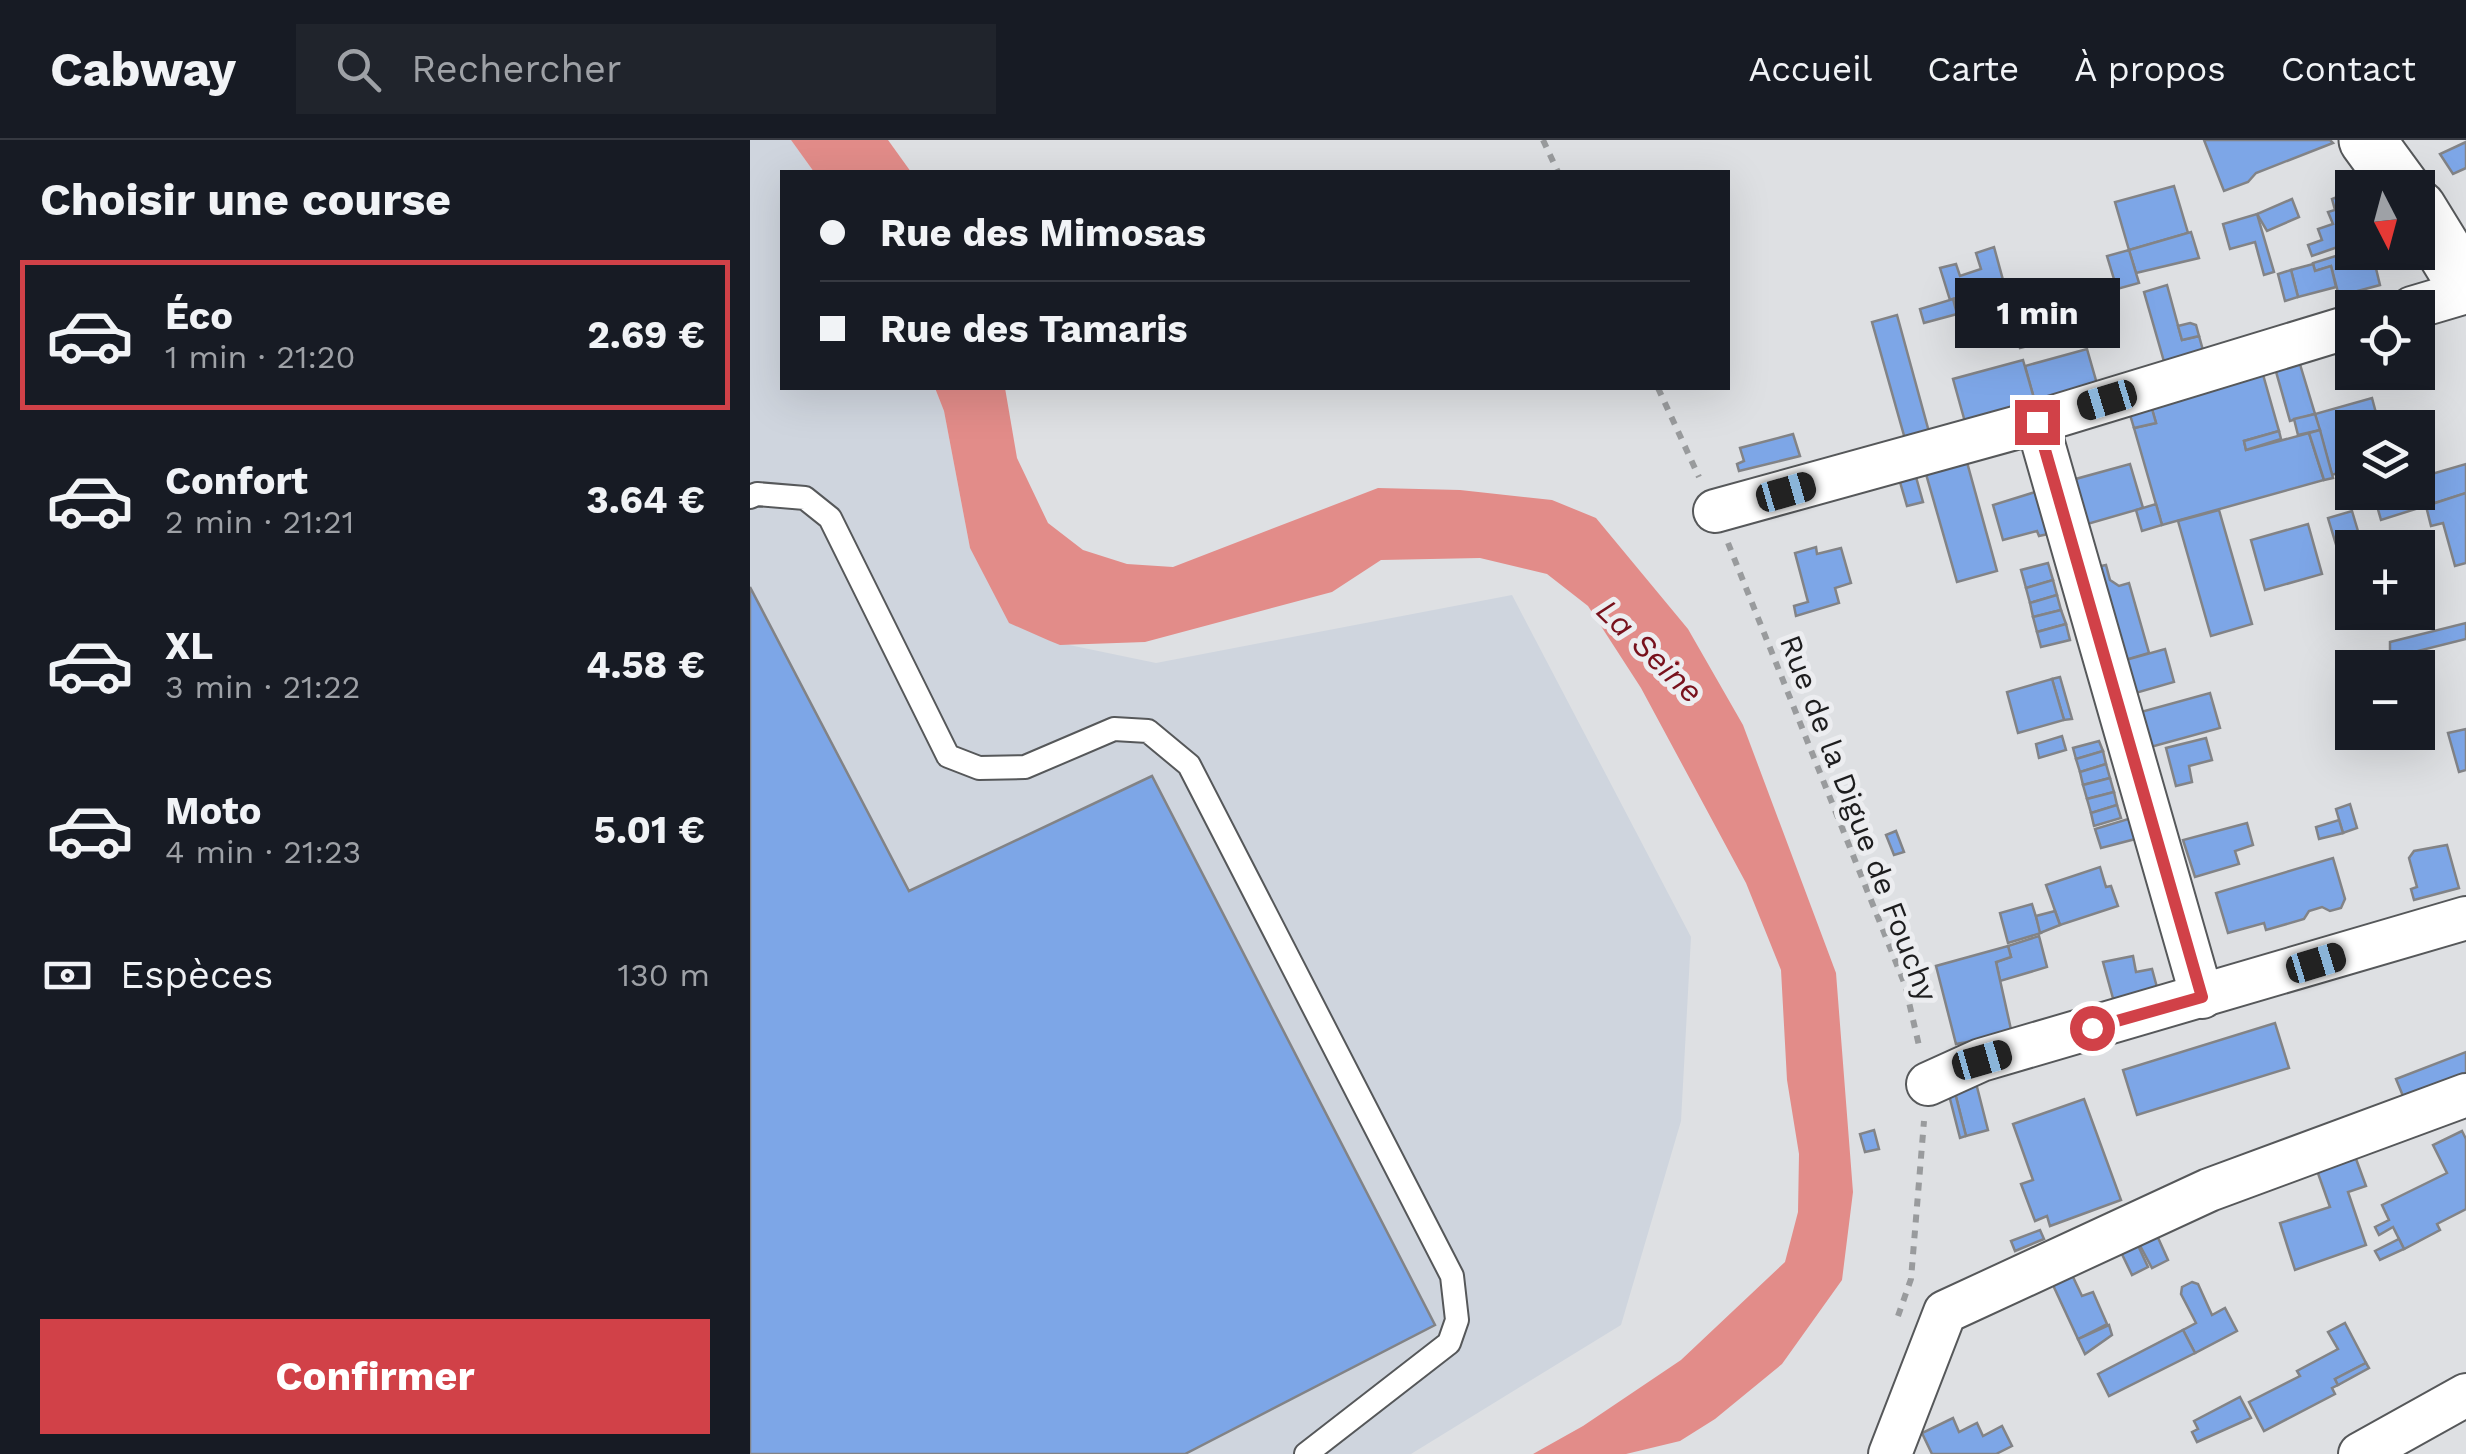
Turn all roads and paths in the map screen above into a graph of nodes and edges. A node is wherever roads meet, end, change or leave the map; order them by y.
1 (1543, 140) edge
2 (2367, 140) edge
3 (1557, 170) edge
4 (2389, 170) edge
5 (2435, 237) edge
6 (2466, 289) edge
7 (2435, 300) edge
8 (2335, 331) edge
9 (1659, 390) edge
10 (2037, 422) junction
11 (750, 497) edge
12 (1715, 511) junction
13 (2466, 918) edge
14 (2202, 997) junction
15 (1928, 1084) junction
16 (2466, 1095) edge
17 (1892, 1332) dead end
18 (2466, 1396) edge
19 (1306, 1454) edge
20 (1890, 1454) edge
21 (2360, 1454) edge

1 - 3 path
2 - 4 street
5 - 6 street
6 - 7 street
8 - 10 street
9 - 12 path, Rue de la Digue de Fouchy
10 - 12 street
10 - 14 street
11 - 19 lane
12 - 15 path, Rue de la Digue de Fouchy
13 - 14 street
14 - 15 street
15 - 17 path, Rue de la Digue de Fouchy
16 - 20 street
18 - 21 street

